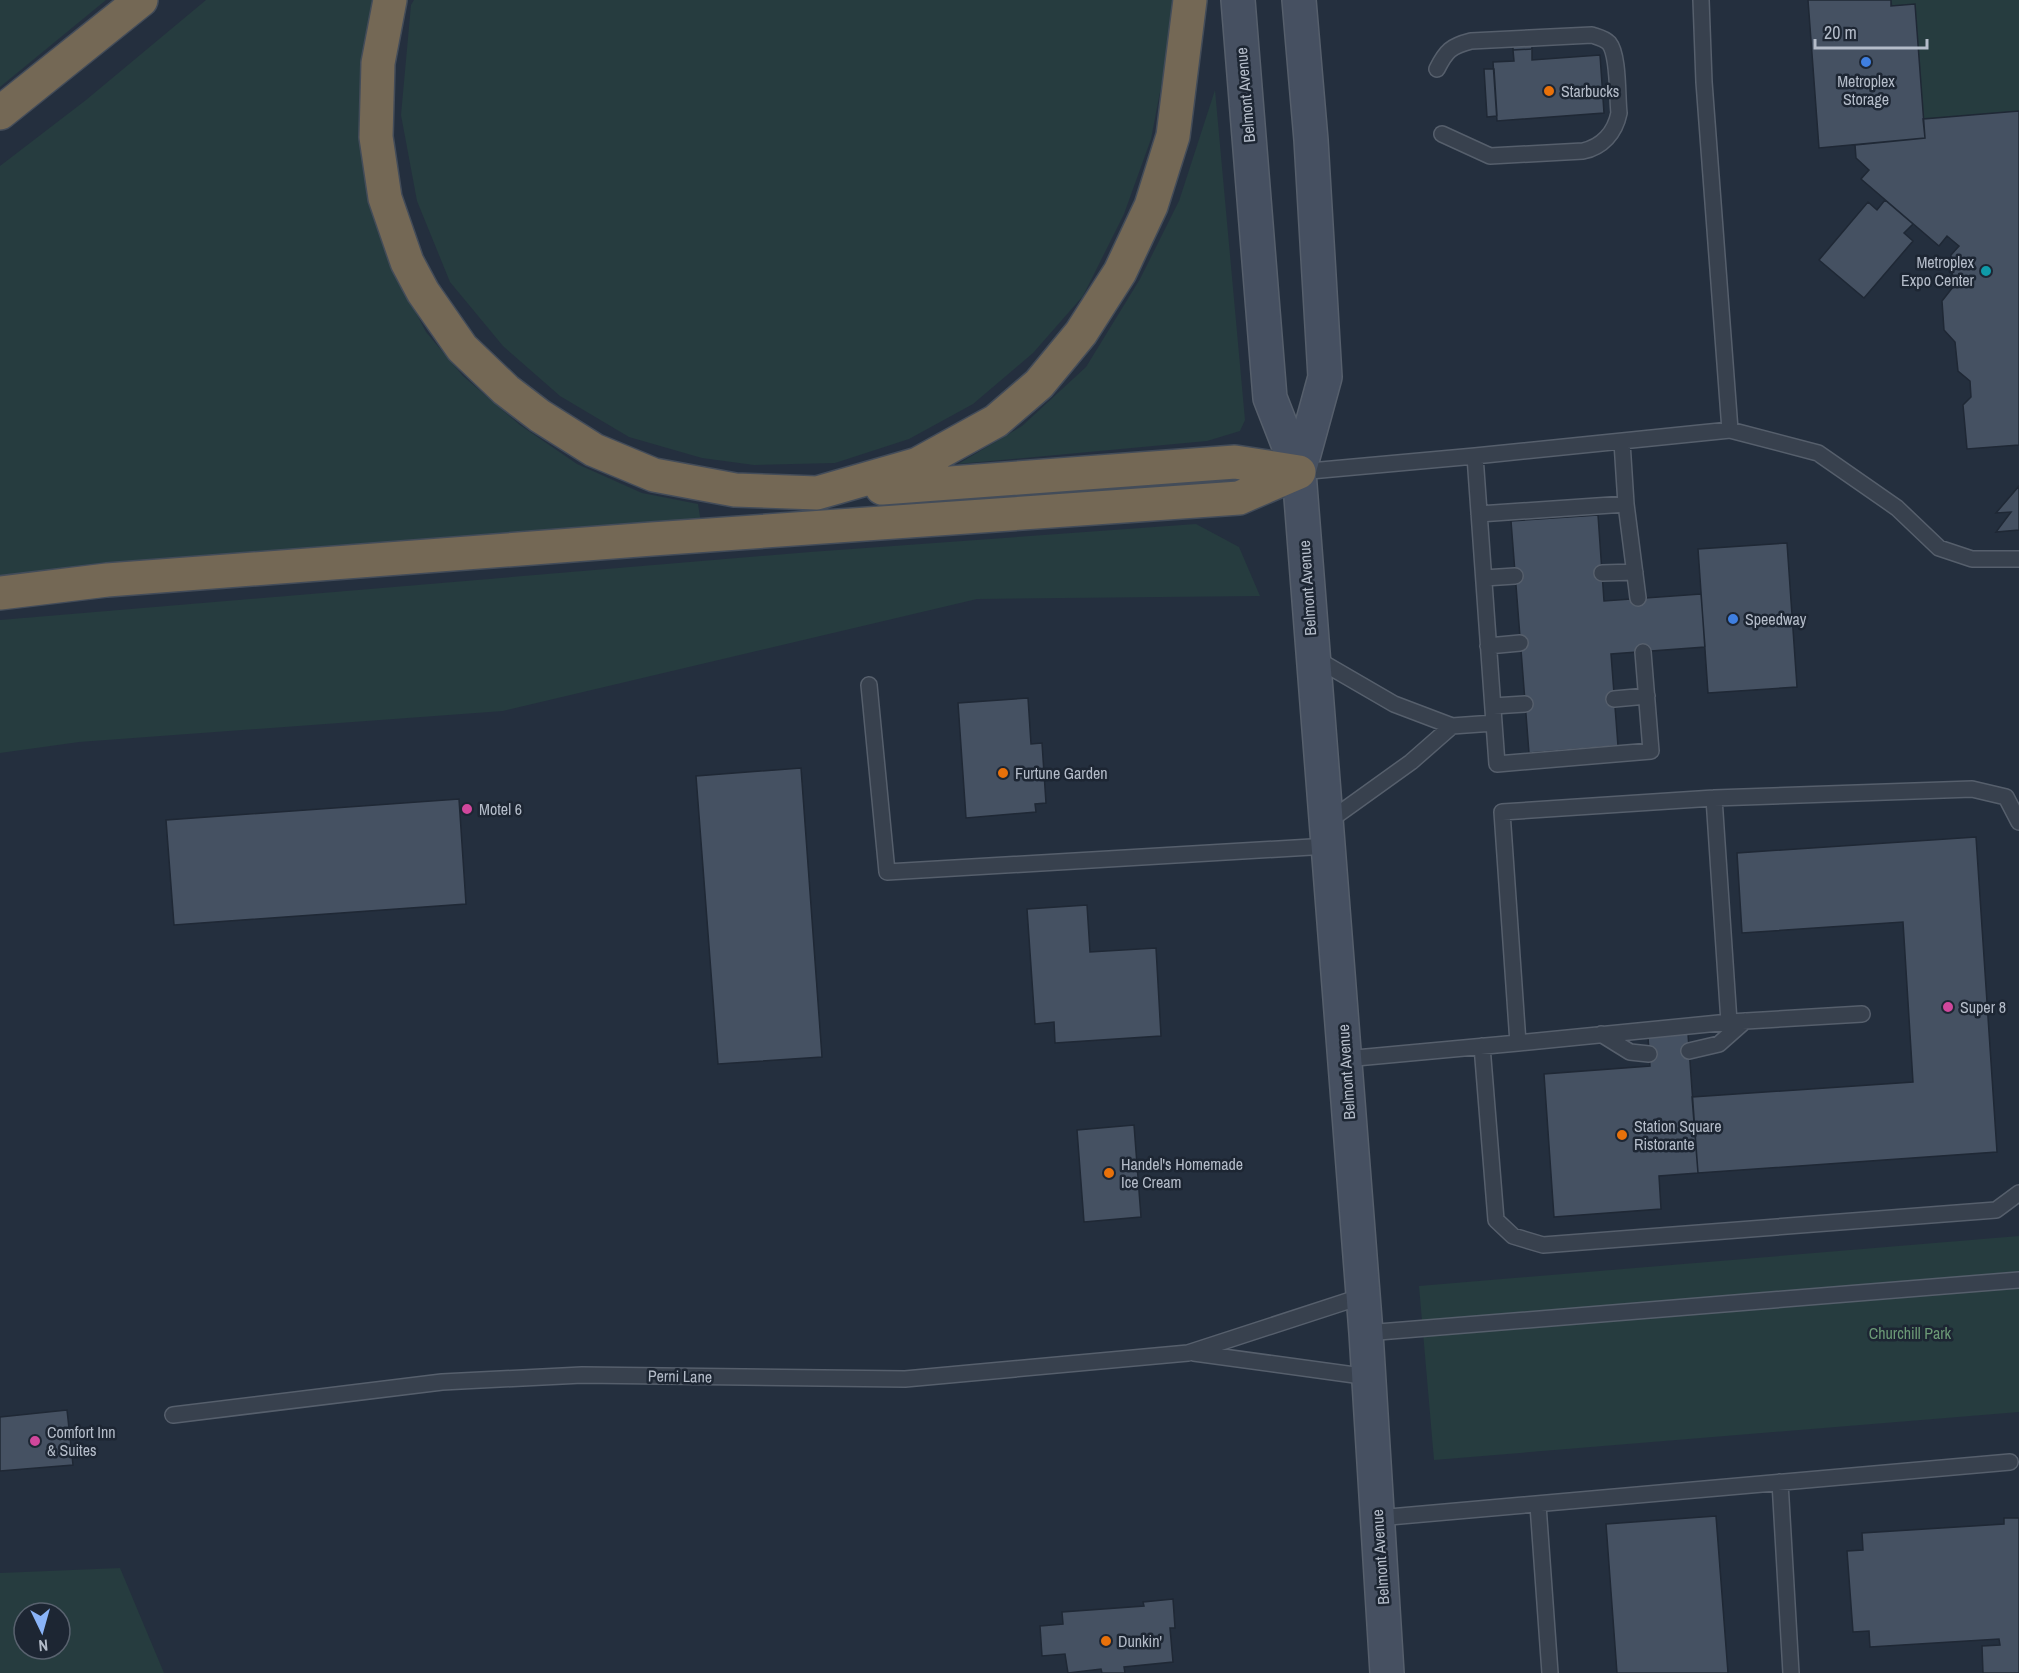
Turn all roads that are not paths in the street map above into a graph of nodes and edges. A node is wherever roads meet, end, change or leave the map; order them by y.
1 (141, 0) edge
2 (390, 0) edge
3 (1190, 0) edge
4 (1238, 0) edge
5 (1299, 0) edge
6 (1701, 0) edge
7 (1437, 69) dead end
8 (0, 113) edge
9 (1442, 134) dead end
10 (1730, 430) junction
11 (1622, 442) junction
12 (1474, 456) junction
13 (1299, 472) junction
14 (816, 493) junction
15 (1626, 504) junction
16 (1479, 514) junction
17 (2019, 560) edge
18 (1635, 572) junction
19 (1602, 573) dead end
20 (1515, 576) dead end
21 (1484, 578) junction
22 (0, 593) edge
23 (1638, 598) dead end
24 (1520, 643) dead end
25 (1488, 646) junction
26 (1643, 652) dead end
27 (1313, 657) junction
28 (869, 685) dead end
29 (1647, 696) junction
30 (1614, 699) dead end
31 (1525, 704) dead end
32 (1493, 706) junction
33 (1494, 723) junction
34 (1452, 726) junction
35 (1714, 798) junction
36 (2019, 822) edge
37 (1327, 834) junction
38 (1862, 1014) dead end
39 (1745, 1021) junction
40 (1729, 1022) junction
41 (1601, 1034) junction
42 (1518, 1043) junction
43 (1482, 1046) junction
44 (1689, 1051) dead end
45 (1649, 1054) dead end
46 (1345, 1059) junction
47 (2019, 1193) edge
48 (2019, 1280) edge
49 (1363, 1296) junction
50 (1366, 1333) junction
51 (1188, 1353) junction
52 (1369, 1377) junction
53 (172, 1415) dead end
54 (2010, 1462) dead end
55 (1780, 1482) junction
56 (1538, 1505) junction
57 (1378, 1518) junction
58 (1387, 1673) edge
59 (1550, 1673) edge
60 (1791, 1673) edge

1 - 8 highway
2 - 14 highway
3 - 14 highway
4 - 13 main road, Belmont Avenue
5 - 13 main road, Belmont Avenue
6 - 10 lane
7 - 9 lane
10 - 11 lane
10 - 17 lane
11 - 12 lane
11 - 15 lane
12 - 13 lane
12 - 16 lane
13 - 14 highway
13 - 22 highway
13 - 27 main road, Belmont Avenue
15 - 16 lane
15 - 18 lane
16 - 21 lane
18 - 19 lane
18 - 23 lane
20 - 21 lane
21 - 25 lane
24 - 25 lane
25 - 32 lane
26 - 29 lane
27 - 34 lane
27 - 37 main road, Belmont Avenue
28 - 37 lane
29 - 30 lane
29 - 33 lane
31 - 32 lane
32 - 33 lane
33 - 34 lane
34 - 37 lane
35 - 36 lane
35 - 40 lane
35 - 42 lane
37 - 46 main road, Belmont Avenue
38 - 39 lane
39 - 40 lane
39 - 44 lane
40 - 41 lane
41 - 42 lane
41 - 45 lane
42 - 43 lane
43 - 46 lane
43 - 47 lane
46 - 49 main road, Belmont Avenue
48 - 50 lane
49 - 50 main road, Belmont Avenue
49 - 51 lane
50 - 52 main road, Belmont Avenue
51 - 52 lane
51 - 53 lane, Perni Lane
52 - 57 main road, Belmont Avenue
54 - 55 lane
55 - 56 lane
55 - 60 lane
56 - 57 lane
56 - 59 lane
57 - 58 main road, Belmont Avenue

